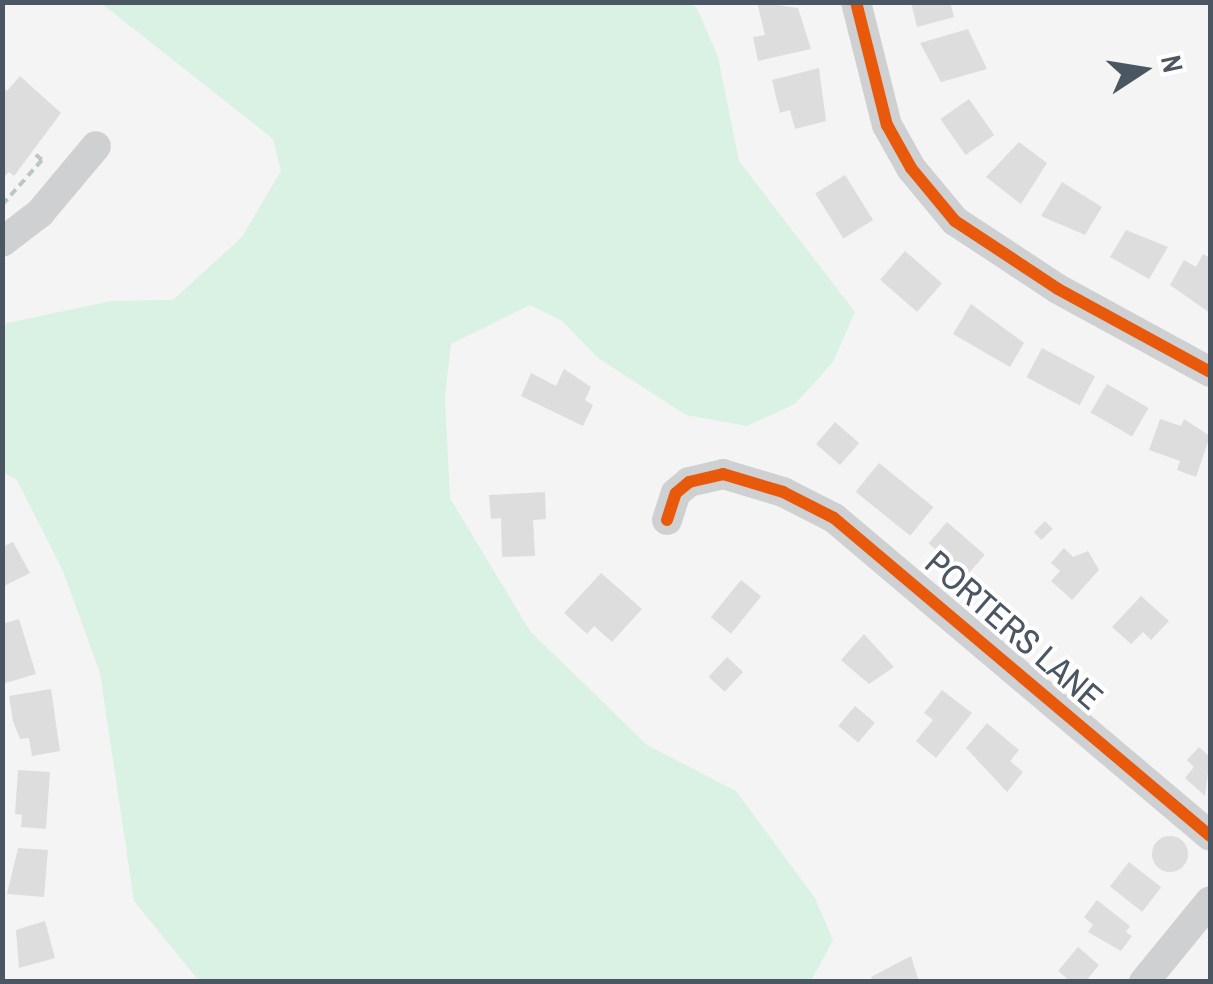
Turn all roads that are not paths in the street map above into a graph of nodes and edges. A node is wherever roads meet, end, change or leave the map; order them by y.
1 (856, 2) edge
2 (96, 146) dead end
3 (2, 242) edge
4 (1210, 372) edge
5 (668, 520) dead end
6 (1210, 836) edge
7 (1210, 901) edge
8 (1144, 982) edge

1 - 4 street
2 - 3 street
5 - 6 street, PORTERS LANE
7 - 8 street

